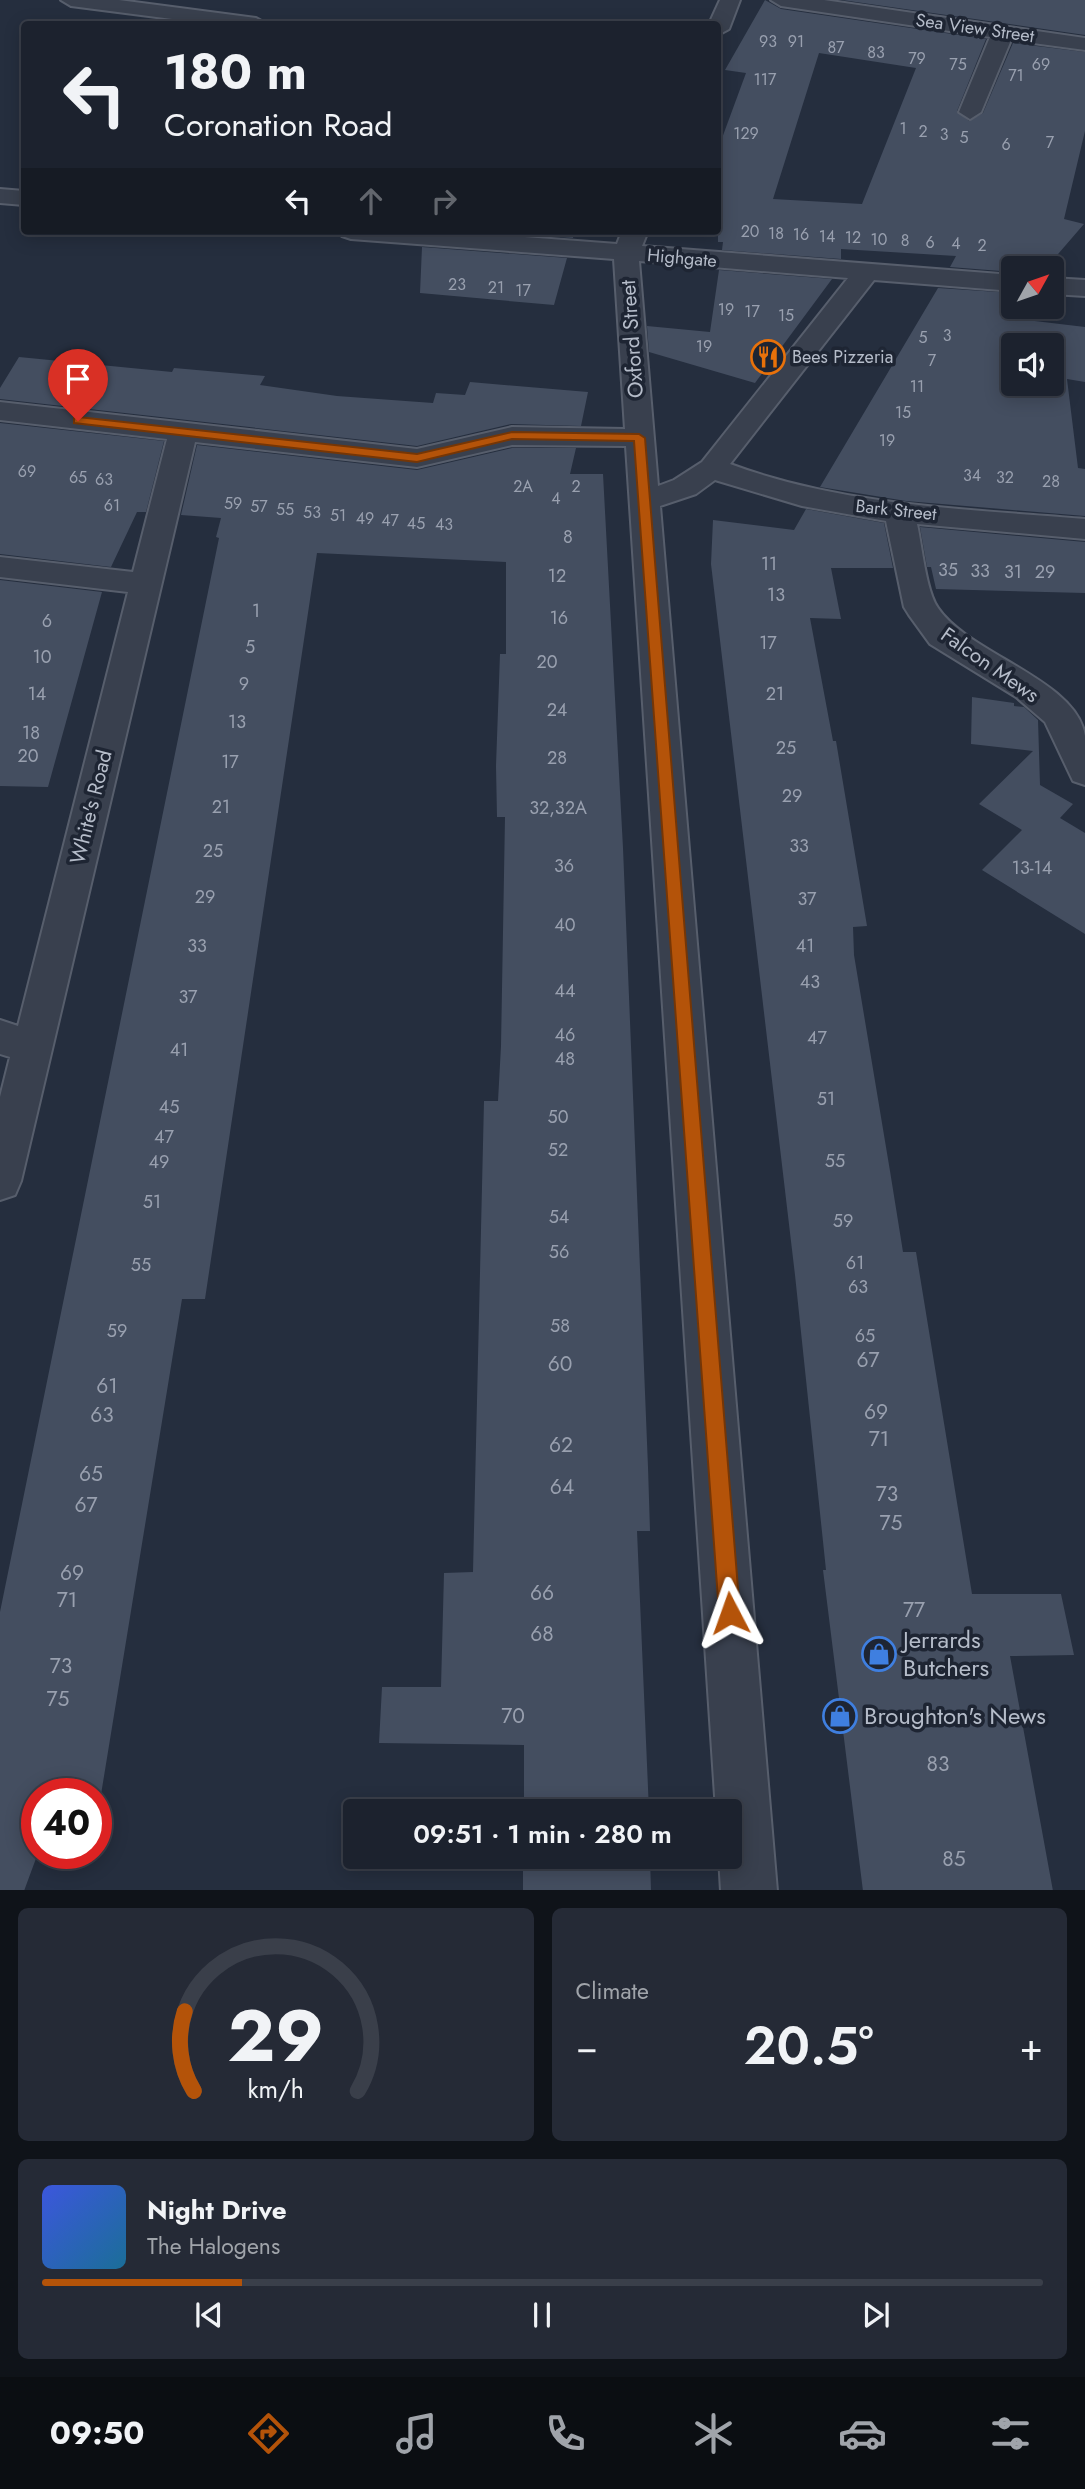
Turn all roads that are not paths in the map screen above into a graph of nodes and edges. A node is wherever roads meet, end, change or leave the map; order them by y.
1 (71, 0) edge
2 (730, 0) edge
3 (781, 0) edge
4 (254, 18) edge
5 (721, 22) edge
6 (1003, 32) junction
7 (1085, 44) edge
8 (970, 113) dead end
9 (0, 196) edge
10 (21, 198) edge
11 (452, 235) edge
12 (630, 242) edge
13 (865, 274) junction
14 (1001, 282) edge
15 (1064, 287) edge
16 (1085, 288) edge
17 (0, 411) edge
18 (183, 433) junction
19 (639, 438) junction
20 (712, 468) junction
21 (646, 501) junction
22 (899, 512) junction
23 (1085, 529) edge
24 (0, 567) edge
25 (146, 584) junction
26 (1085, 772) edge
27 (16, 1042) edge
28 (0, 1181) edge
29 (749, 1890) edge

1 - 4 street
2 - 5 street
3 - 6 street, Sea View Street
6 - 7 street, Sea View Street
6 - 8 street
9 - 10 street
11 - 12 street, Highgate
12 - 13 street, Highgate
12 - 19 street, Oxford Street
13 - 14 street, Highgate
13 - 20 street
15 - 16 street
17 - 18 street
18 - 19 street
18 - 25 street, White's Road
19 - 21 street, Oxford Street
20 - 21 street
20 - 22 street, Bark Street
21 - 29 street, Oxford Street
22 - 23 street, Bark Street
22 - 26 street, Falcon Mews
24 - 25 street
25 - 27 street, White's Road
27 - 28 street, White's Road

